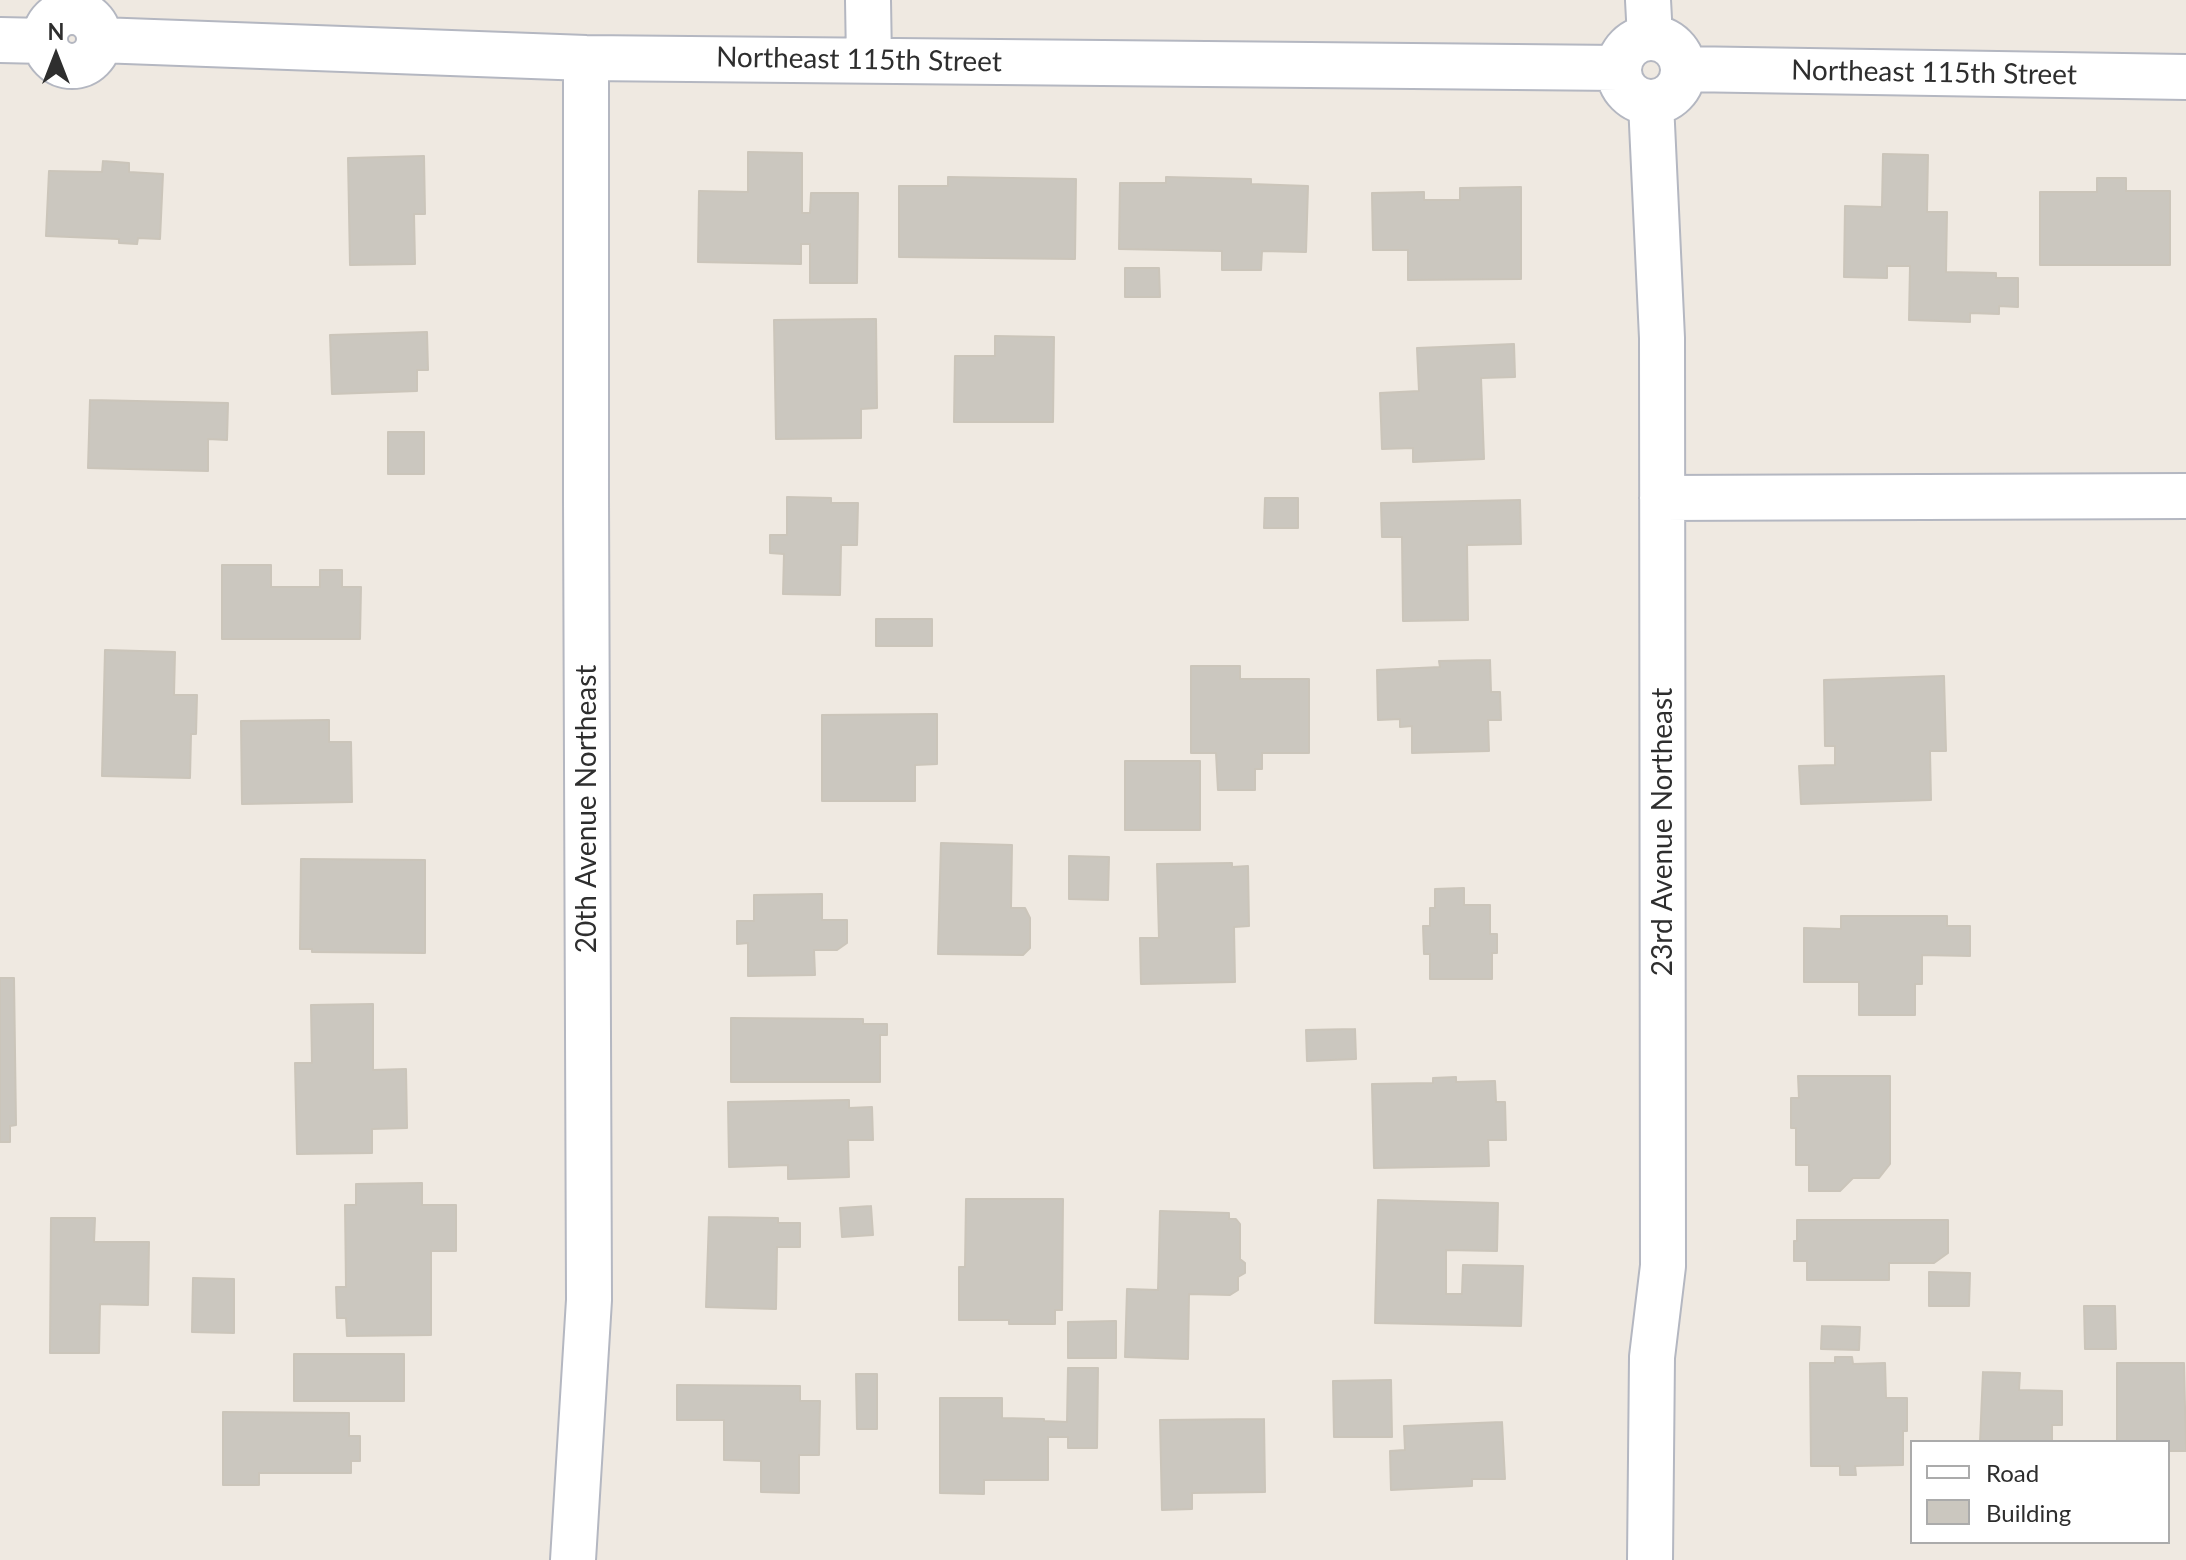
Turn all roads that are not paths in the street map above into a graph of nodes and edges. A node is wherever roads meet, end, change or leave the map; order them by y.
1 (868, 0) edge
2 (1649, 19) edge
3 (72, 23) edge
4 (0, 40) edge
5 (586, 58) junction
6 (869, 60) junction
7 (1619, 68) junction
8 (1683, 69) junction
9 (2186, 77) edge
10 (1651, 103) junction
11 (2186, 496) edge
12 (1662, 498) junction
13 (573, 1560) edge
14 (1650, 1560) edge

1 - 6 street
2 - 7 street
2 - 8 street
3 - 4 street, Northeast 115th Street
3 - 5 street, Northeast 115th Street
5 - 6 street, Northeast 115th Street
5 - 13 street, 20th Avenue Northeast
6 - 7 street, Northeast 115th Street
7 - 10 street
8 - 9 street, Northeast 115th Street
8 - 10 street
10 - 12 street, 23rd Avenue Northeast
11 - 12 street
12 - 14 street, 23rd Avenue Northeast

